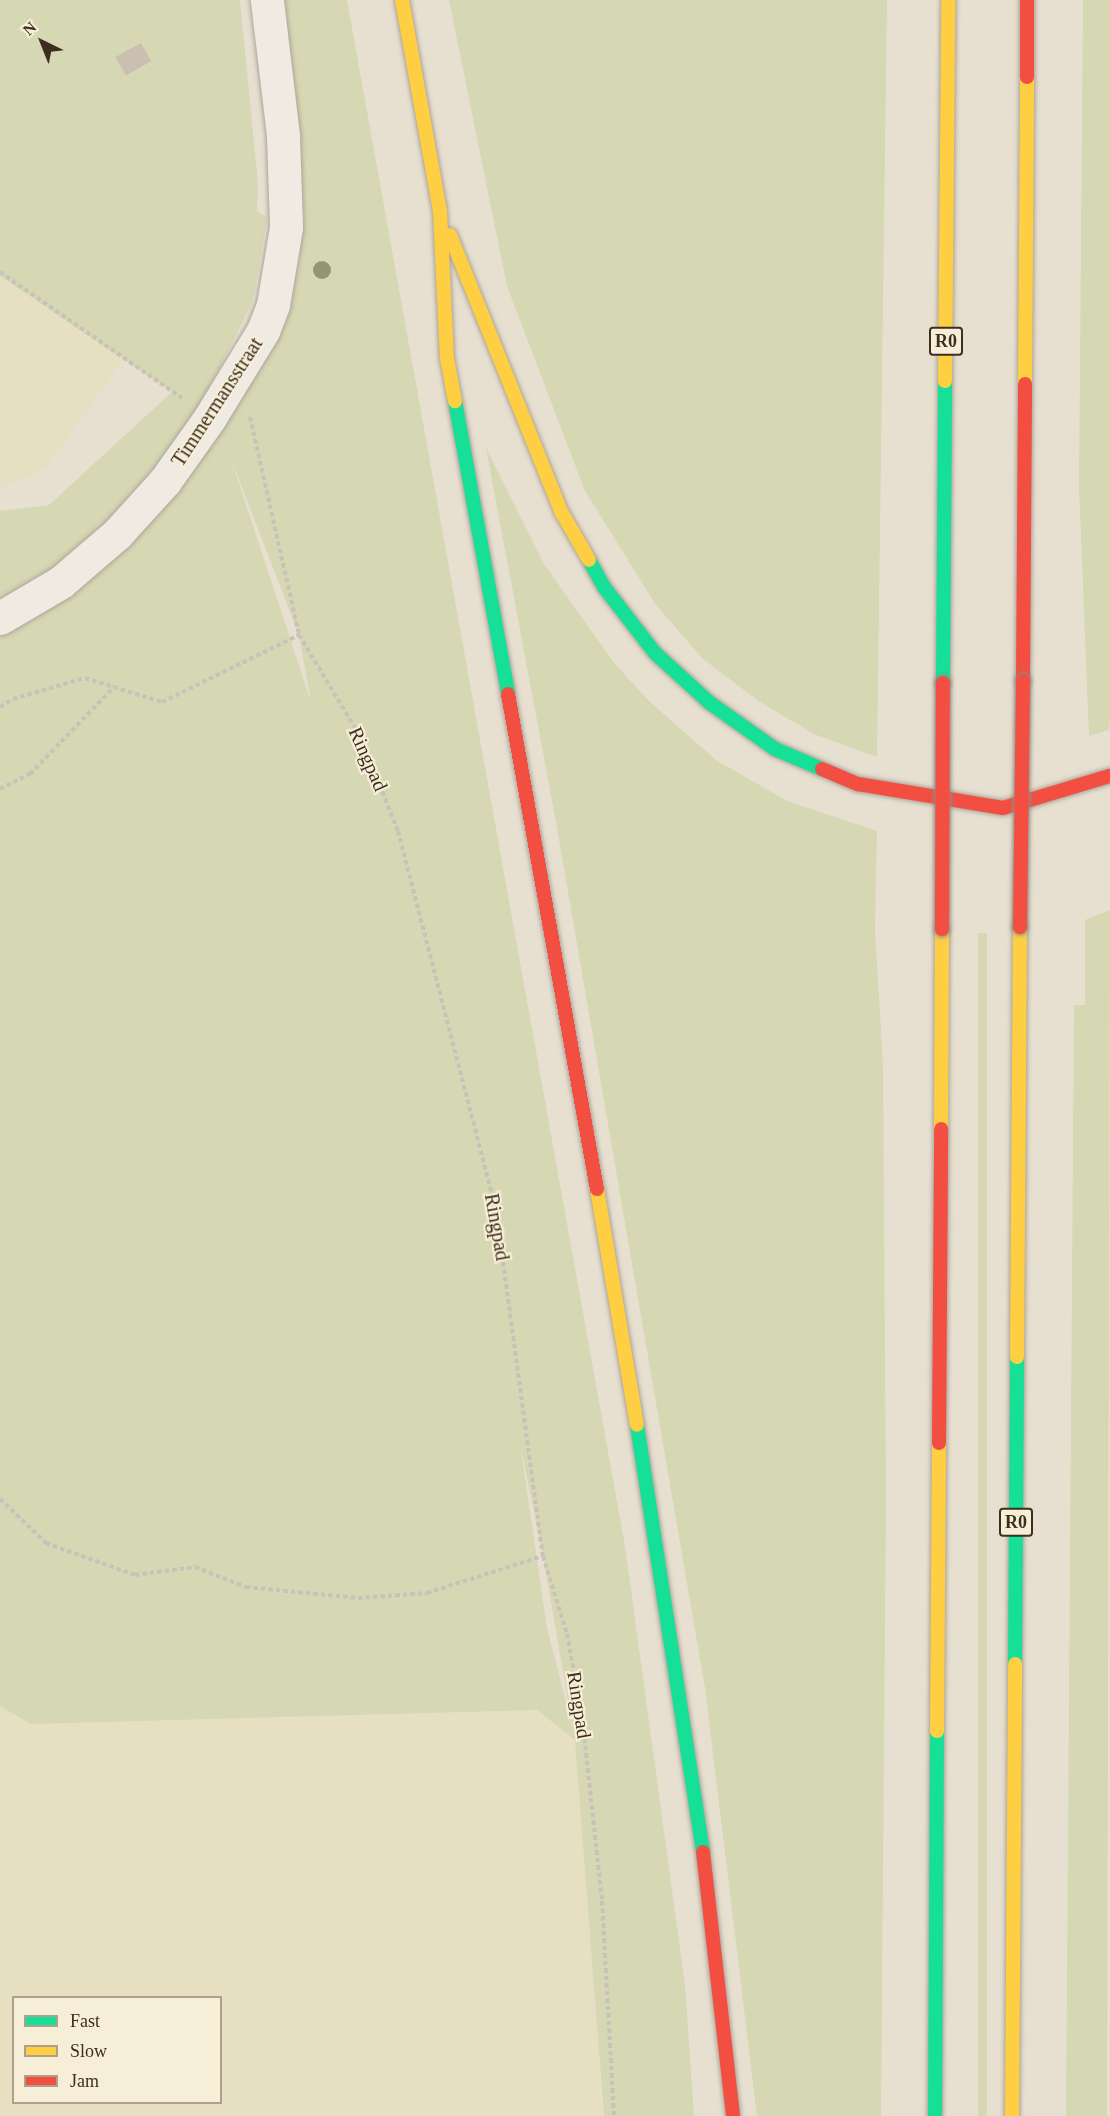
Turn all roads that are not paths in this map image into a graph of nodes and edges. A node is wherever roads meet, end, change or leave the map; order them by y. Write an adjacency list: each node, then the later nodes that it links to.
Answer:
1 (267, 0): 6 (street, Timmermansstraat)
2 (402, 0): 5 (highway)
3 (948, 0): 9 (highway, R0, bridge)
4 (1027, 0): 10 (highway, R0, bridge)
5 (440, 211): 7 (highway); 8 (highway)
6 (0, 618)
7 (1110, 776)
8 (733, 2116)
9 (935, 2116)
10 (1012, 2116)

